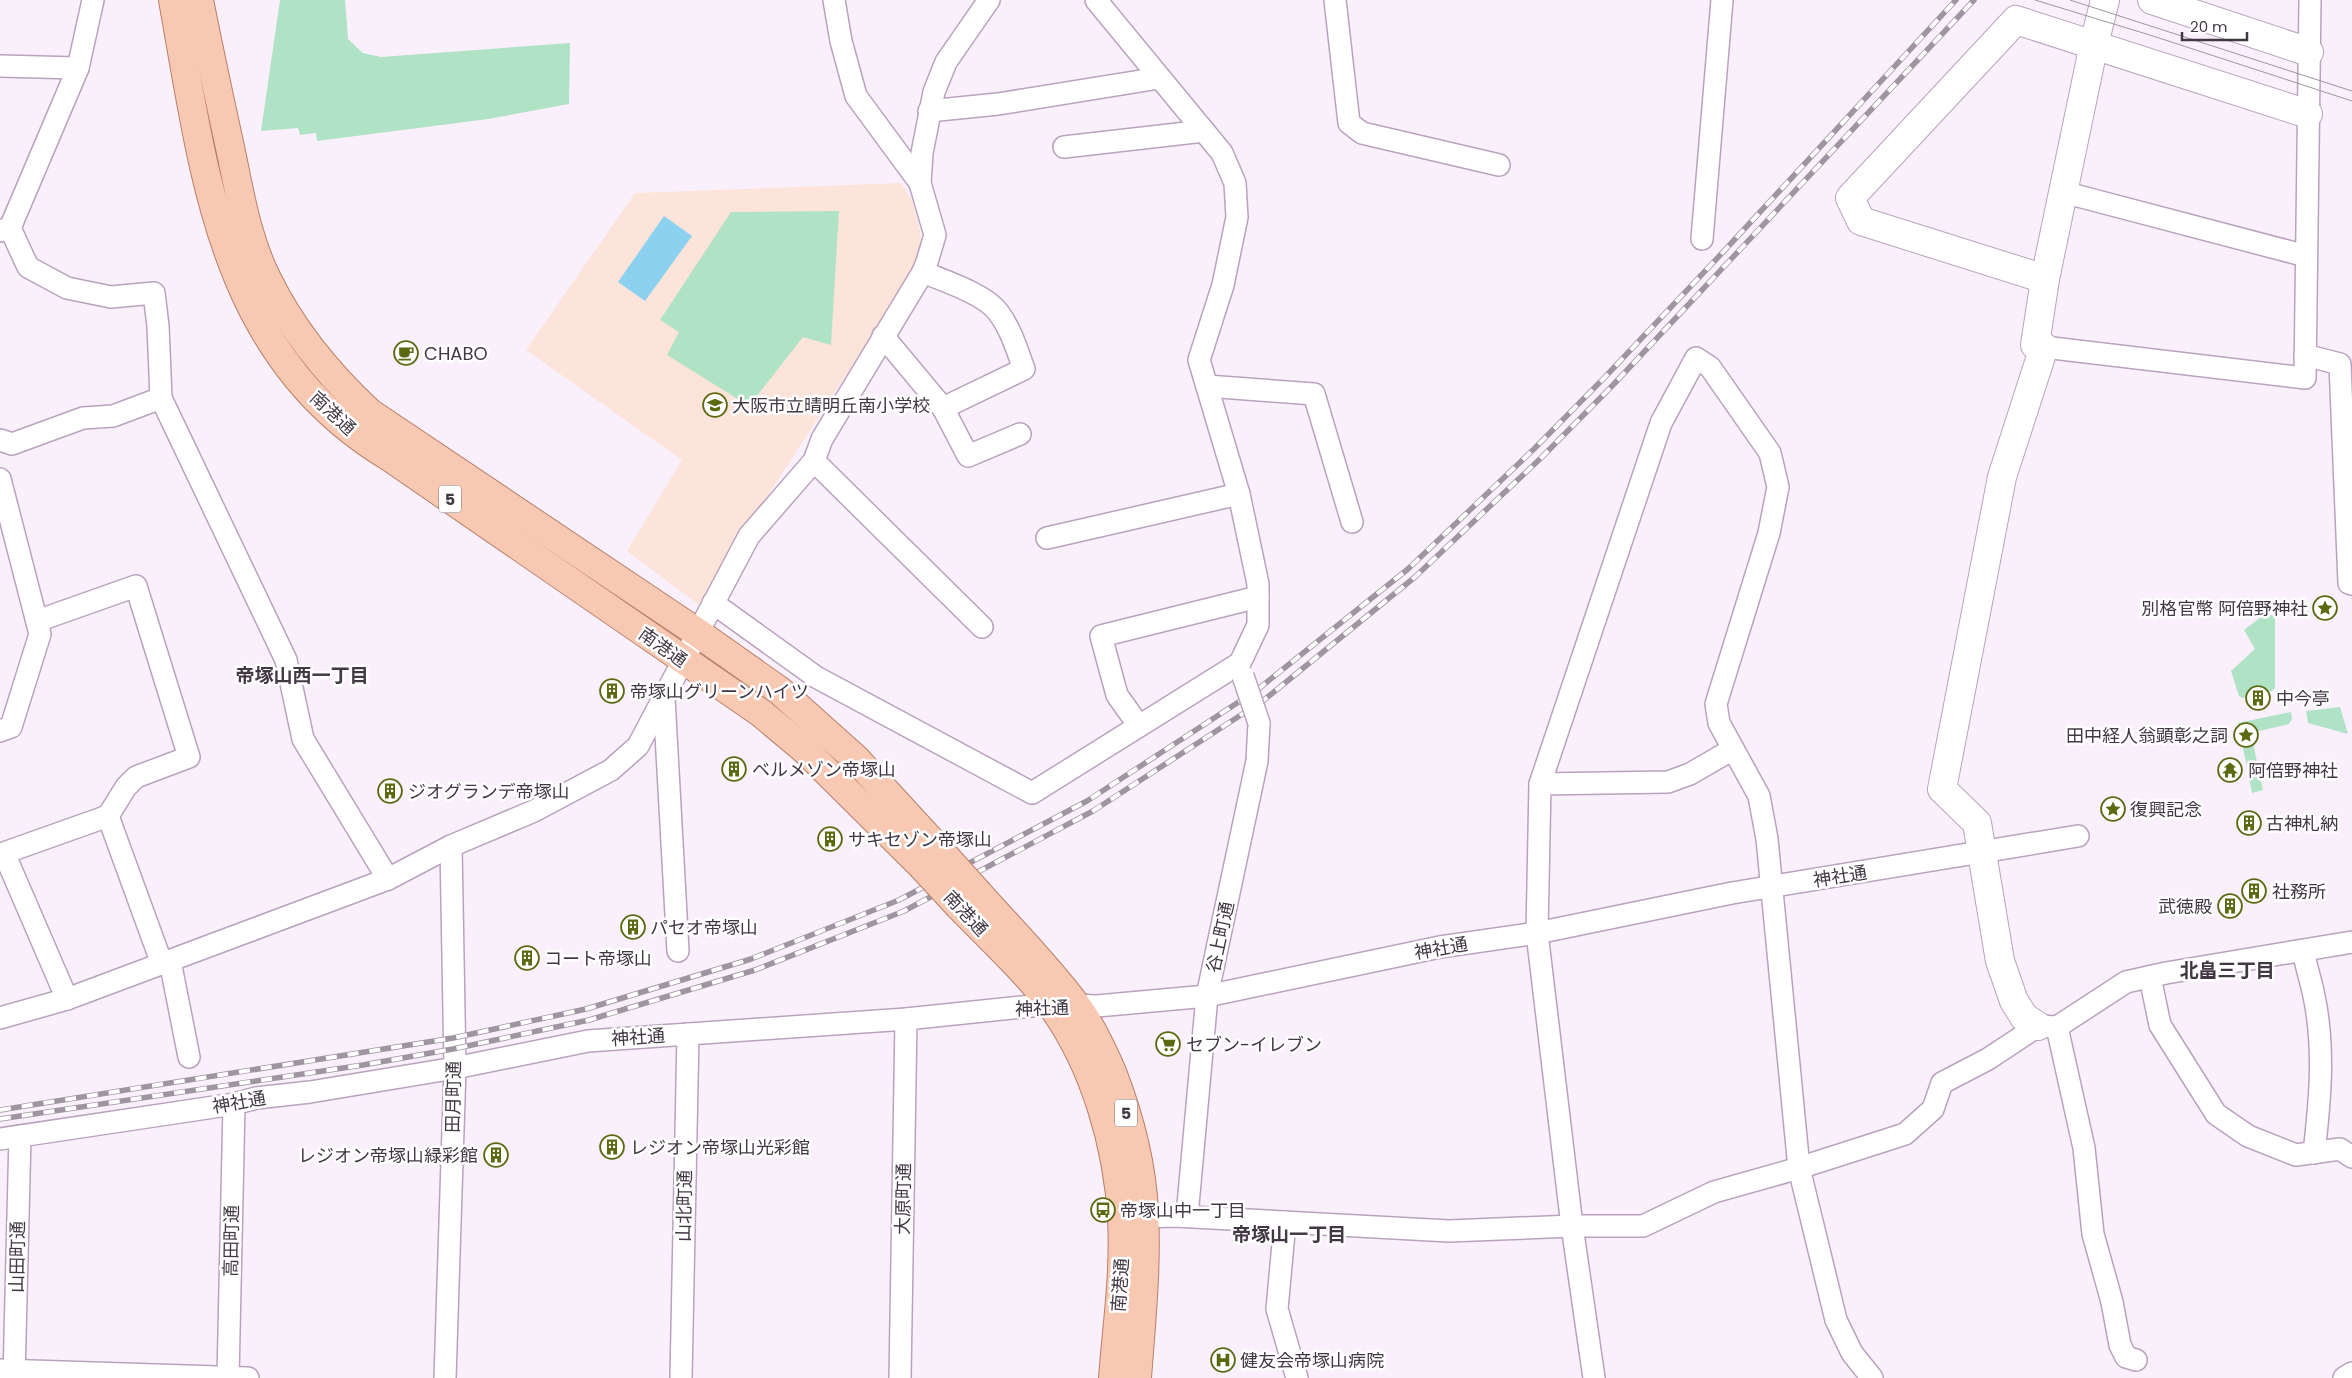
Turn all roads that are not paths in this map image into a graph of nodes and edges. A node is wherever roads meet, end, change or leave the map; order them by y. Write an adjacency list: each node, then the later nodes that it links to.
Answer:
1 (93, 0): 15 (street)
2 (172, 0): 49 (main road, 南港通 / 5)
3 (199, 0): 48 (main road, 南港通 / 5)
4 (834, 0): 22 (street)
5 (989, 0): 17 (street)
6 (1096, 0): 16 (street)
7 (1336, 0): 21 (street)
8 (1722, 0): 25 (street)
9 (2105, 0): 12 (street)
10 (2152, 0): 13 (street)
11 (2310, 0): 13 (street)
12 (2094, 44): 18 (street); 23 (street); 28 (street)
13 (2310, 52): 18 (street)
14 (0, 66): 15 (street)
15 (78, 68): 24 (street)
16 (1159, 78): 17 (street); 19 (street)
17 (929, 111): 22 (street)
18 (2308, 114): 26 (street)
19 (1204, 131): 20 (street); 32 (street)
20 (1064, 146)
21 (1499, 165)
22 (920, 183): 27 (street)
23 (2063, 192): 26 (street); 28 (street)
24 (5, 229): 33 (street)
25 (1702, 239)
26 (2306, 256): 31 (street)
27 (923, 272): 29 (street); 34 (street)
28 (2045, 279): 30 (street)
29 (883, 336): 34 (street); 37 (street)
30 (2044, 346): 31 (street); 60 (street)
31 (2305, 355): 39 (street)
32 (1207, 386): 40 (street); 41 (street)
33 (161, 398): 36 (street); 62 (street)
34 (943, 408): 35 (street)
35 (1020, 434)
36 (0, 440)
37 (814, 461): 45 (street); 47 (street)
38 (0, 479): 46 (street)
39 (2349, 492): 43 (street)
40 (1239, 494): 42 (street); 44 (street)
41 (1352, 522)
42 (1047, 538)
43 (2352, 584)
44 (1258, 597): 50 (street); 52 (street)
45 (713, 603): 48 (street); 52 (street)
46 (37, 621): 53 (street); 56 (street)
47 (982, 626)
48 (698, 633): 49 (street); 61 (main road, 南港通 / 5)
49 (683, 660): 51 (street); 61 (main road, 南港通 / 5)
50 (1242, 670): 52 (street); 71 (street, 谷上町通, bridge)
51 (664, 697): 58 (street); 67 (street)
52 (1140, 726)
53 (0, 731)
54 (1733, 749): 55 (street); 55 (street); 63 (street)
55 (1540, 784): 65 (street)
56 (108, 816): 59 (street); 69 (street)
57 (2078, 836): 60 (street, 神社通)
58 (451, 846): 62 (street); 80 (street, 田月町通)
59 (2, 849): 72 (street)
60 (1982, 853): 63 (street, 神社通); 77 (street)
61 (932, 860): 64 (main road, 南港通 / 5, bridge)
62 (388, 879): 69 (street)
63 (1771, 886): 65 (street, 神社通); 85 (street)
64 (969, 900): 73 (main road, 南港通 / 5); 74 (main road, 南港通 / 5)
65 (1538, 933): 71 (street, 神社通); 89 (street)
66 (2352, 942): 68 (street)
67 (678, 951)
68 (2303, 951): 70 (street); 83 (street)
69 (166, 962): 72 (street); 79 (street)
70 (2150, 977): 77 (street); 83 (street)
71 (1207, 996): 74 (street, 神社通); 86 (street, 谷上町通)
72 (67, 999): 75 (street)
73 (1051, 1004): 74 (street, 神社通); 76 (street, 神社通); 98 (main road, 南港通 / 5)
74 (1077, 1006): 87 (main road, 南港通 / 5)
75 (0, 1018)
76 (906, 1019): 78 (street, 神社通); 97 (street, 大原町通)
77 (2048, 1026): 85 (street); 90 (street)
78 (688, 1034): 80 (street, 神社通); 96 (street, 山北町通)
79 (189, 1057)
80 (455, 1068): 81 (street, 神社通); 95 (street, 田月町通)
81 (234, 1104): 82 (street, 神社通); 93 (street, 高田町通)
82 (10, 1137): 91 (street, 山田町通)
83 (2314, 1153): 84 (street)
84 (2352, 1157)
85 (1799, 1168): 89 (street); 102 (street)
86 (1187, 1216): 87 (street); 88 (street)
87 (1144, 1217): 99 (main road, 南港通 / 5)
88 (1285, 1222): 89 (street); 100 (street)
89 (1572, 1226): 101 (street)
90 (2136, 1360)
91 (9, 1373): 93 (street)
92 (2352, 1373): 103 (street)
93 (228, 1378): 94 (street)
94 (248, 1378)
95 (445, 1378)
96 (681, 1378)
97 (900, 1378)
98 (1113, 1378)
99 (1137, 1378)
100 (1297, 1378)
101 (1594, 1378)
102 (1872, 1378)
103 (2344, 1378)

